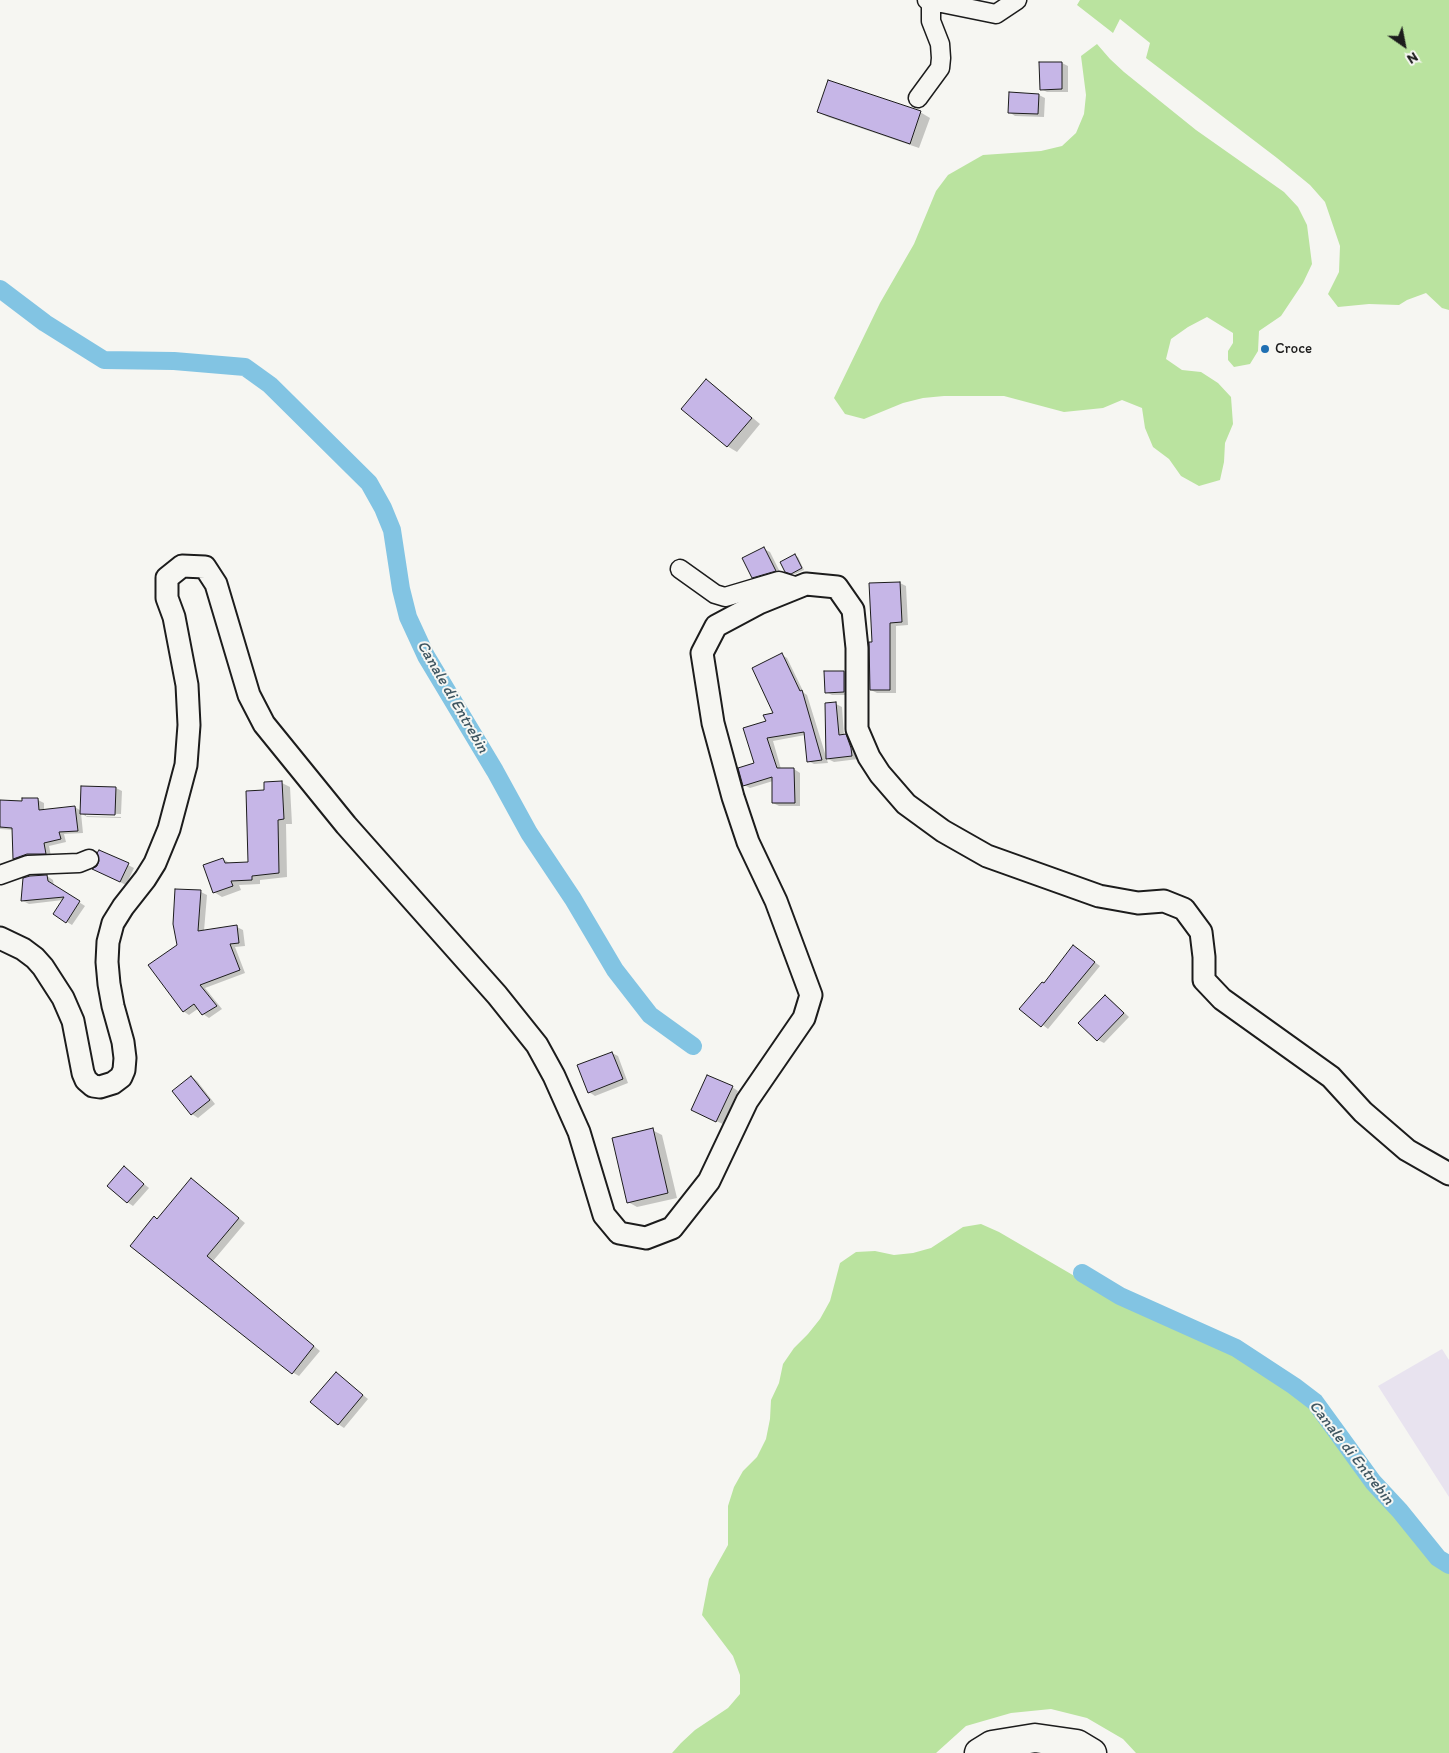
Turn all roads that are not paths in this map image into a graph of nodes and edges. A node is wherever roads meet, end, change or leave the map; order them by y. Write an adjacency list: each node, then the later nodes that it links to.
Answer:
1 (929, 0): 2 (street); 3 (street)
2 (1017, 0)
3 (918, 98)
4 (680, 569): 5 (street)
5 (798, 588): 8 (street); 9 (street)
6 (89, 859): 7 (street)
7 (0, 875)
8 (0, 938)
9 (1449, 1174)
10 (979, 1753): 11 (main road)
11 (1092, 1753)

